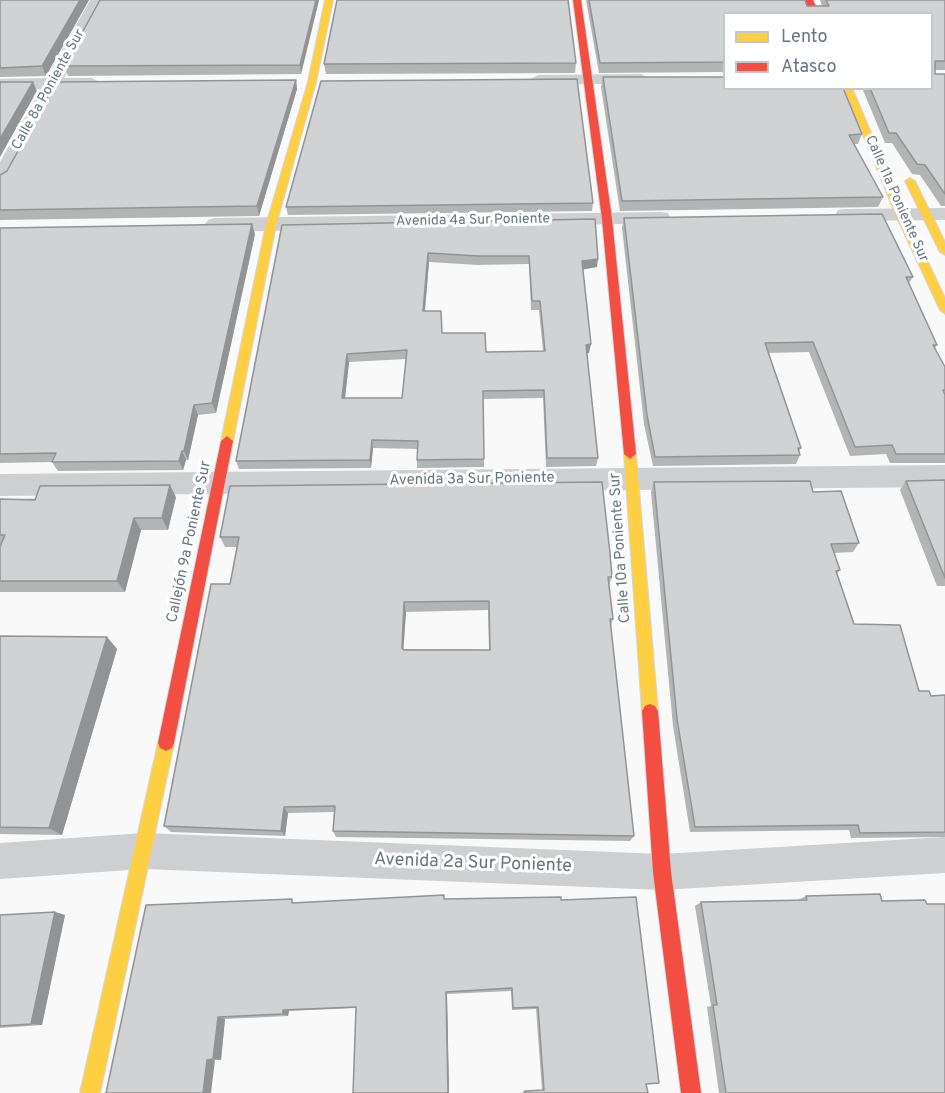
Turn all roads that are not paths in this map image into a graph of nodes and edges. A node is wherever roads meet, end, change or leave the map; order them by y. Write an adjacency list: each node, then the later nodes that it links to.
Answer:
1 (98, 0): 10 (street, Calle 8a Poniente Sur)
2 (330, 0): 9 (street, Callejón 9a Poniente Sur)
3 (577, 0): 6 (street, Calle 10a Poniente Sur)
4 (657, 79): 6 (street)
5 (520, 80): 6 (street)
6 (589, 80): 20 (street, Calle 10a Poniente Sur)
7 (335, 81): 9 (street)
8 (288, 82): 9 (street)
9 (312, 82): 21 (street, Callejón 9a Poniente Sur)
10 (52, 83): 11 (street); 12 (street); 15 (street, Calle 8a Poniente Sur)
11 (111, 83)
12 (0, 84)
13 (849, 90): 16 (street, Calle 11a Poniente Sur)
14 (906, 172): 17 (street, Calle 11a Poniente Sur)
15 (0, 180)
16 (901, 214): 17 (street); 18 (street); 24 (street, Calle 11a Poniente Sur)
17 (935, 214): 23 (street, Calle 11a Poniente Sur)
18 (830, 216)
19 (678, 218): 20 (street, Avenida 4a Sur Poniente)
20 (607, 219): 21 (street, Avenida 4a Sur Poniente); 26 (street, Calle 10a Poniente Sur)
21 (271, 225): 22 (street, Avenida 4a Sur Poniente); 27 (street, Callejón 9a Poniente Sur)
22 (200, 226)
23 (945, 252)
24 (945, 310)
25 (945, 476): 26 (street, Avenida 3a Sur Poniente)
26 (632, 479): 27 (street, Avenida 3a Sur Poniente); 32 (street, Calle 10a Poniente Sur)
27 (219, 483): 28 (street, Avenida 3a Sur Poniente); 29 (street, Callejón 9a Poniente Sur)
28 (0, 485)
29 (144, 850): 31 (street, Avenida 2a Sur Poniente); 32 (street, Avenida 2a Sur Poniente); 33 (street, Callejón 9a Poniente Sur)
30 (945, 855): 32 (street, Avenida 2a Sur Poniente)
31 (0, 861)
32 (662, 872): 34 (street, Calle 10a Poniente Sur)
33 (90, 1093)
34 (691, 1093)

